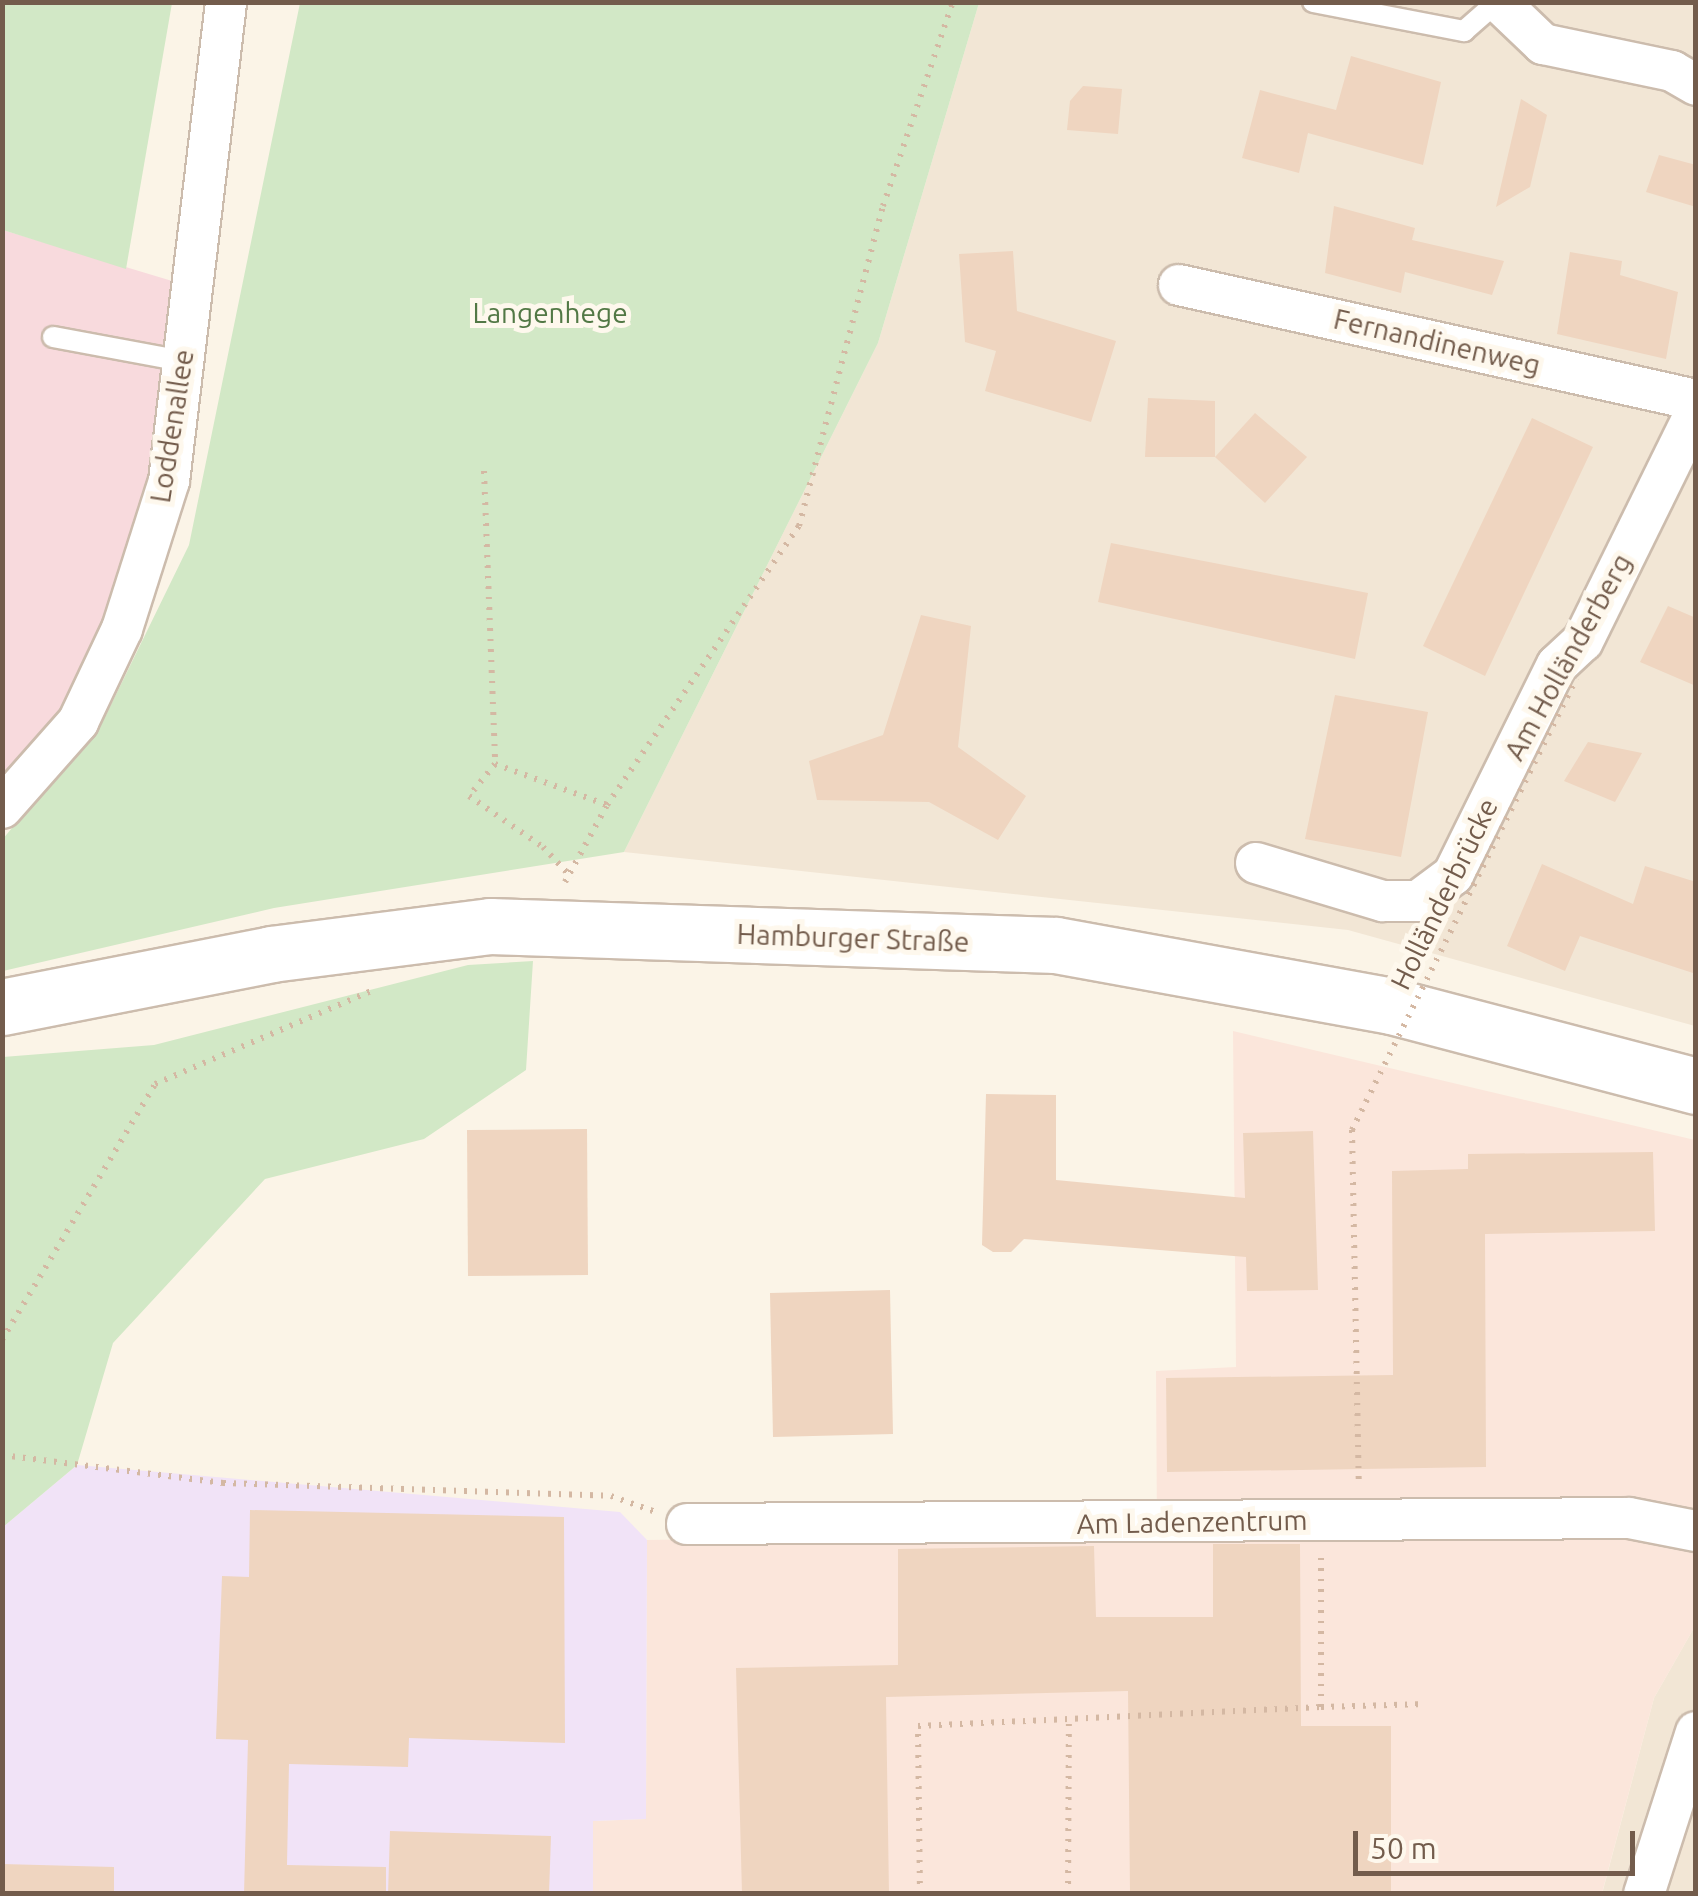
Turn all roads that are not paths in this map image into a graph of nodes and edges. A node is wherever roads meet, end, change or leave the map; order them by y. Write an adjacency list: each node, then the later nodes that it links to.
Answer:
1 (226, 2): 7 (street, Loddenallee)
2 (1313, 2): 3 (lane)
3 (1498, 2): 4 (street)
4 (1696, 85)
5 (1179, 285): 8 (street, Fernandinenweg)
6 (53, 337): 7 (lane)
7 (183, 361): 10 (street, Loddenallee)
8 (1696, 400)
9 (1696, 411): 11 (street, Am Holländerberg)
10 (5, 799)
11 (1256, 863)
12 (2, 1008): 13 (main road, Hamburger Straße)
13 (1696, 1086)
14 (687, 1524): 15 (street, Am Ladenzentrum)
15 (1696, 1531)
16 (1696, 1732): 17 (street)
17 (1644, 1894)

